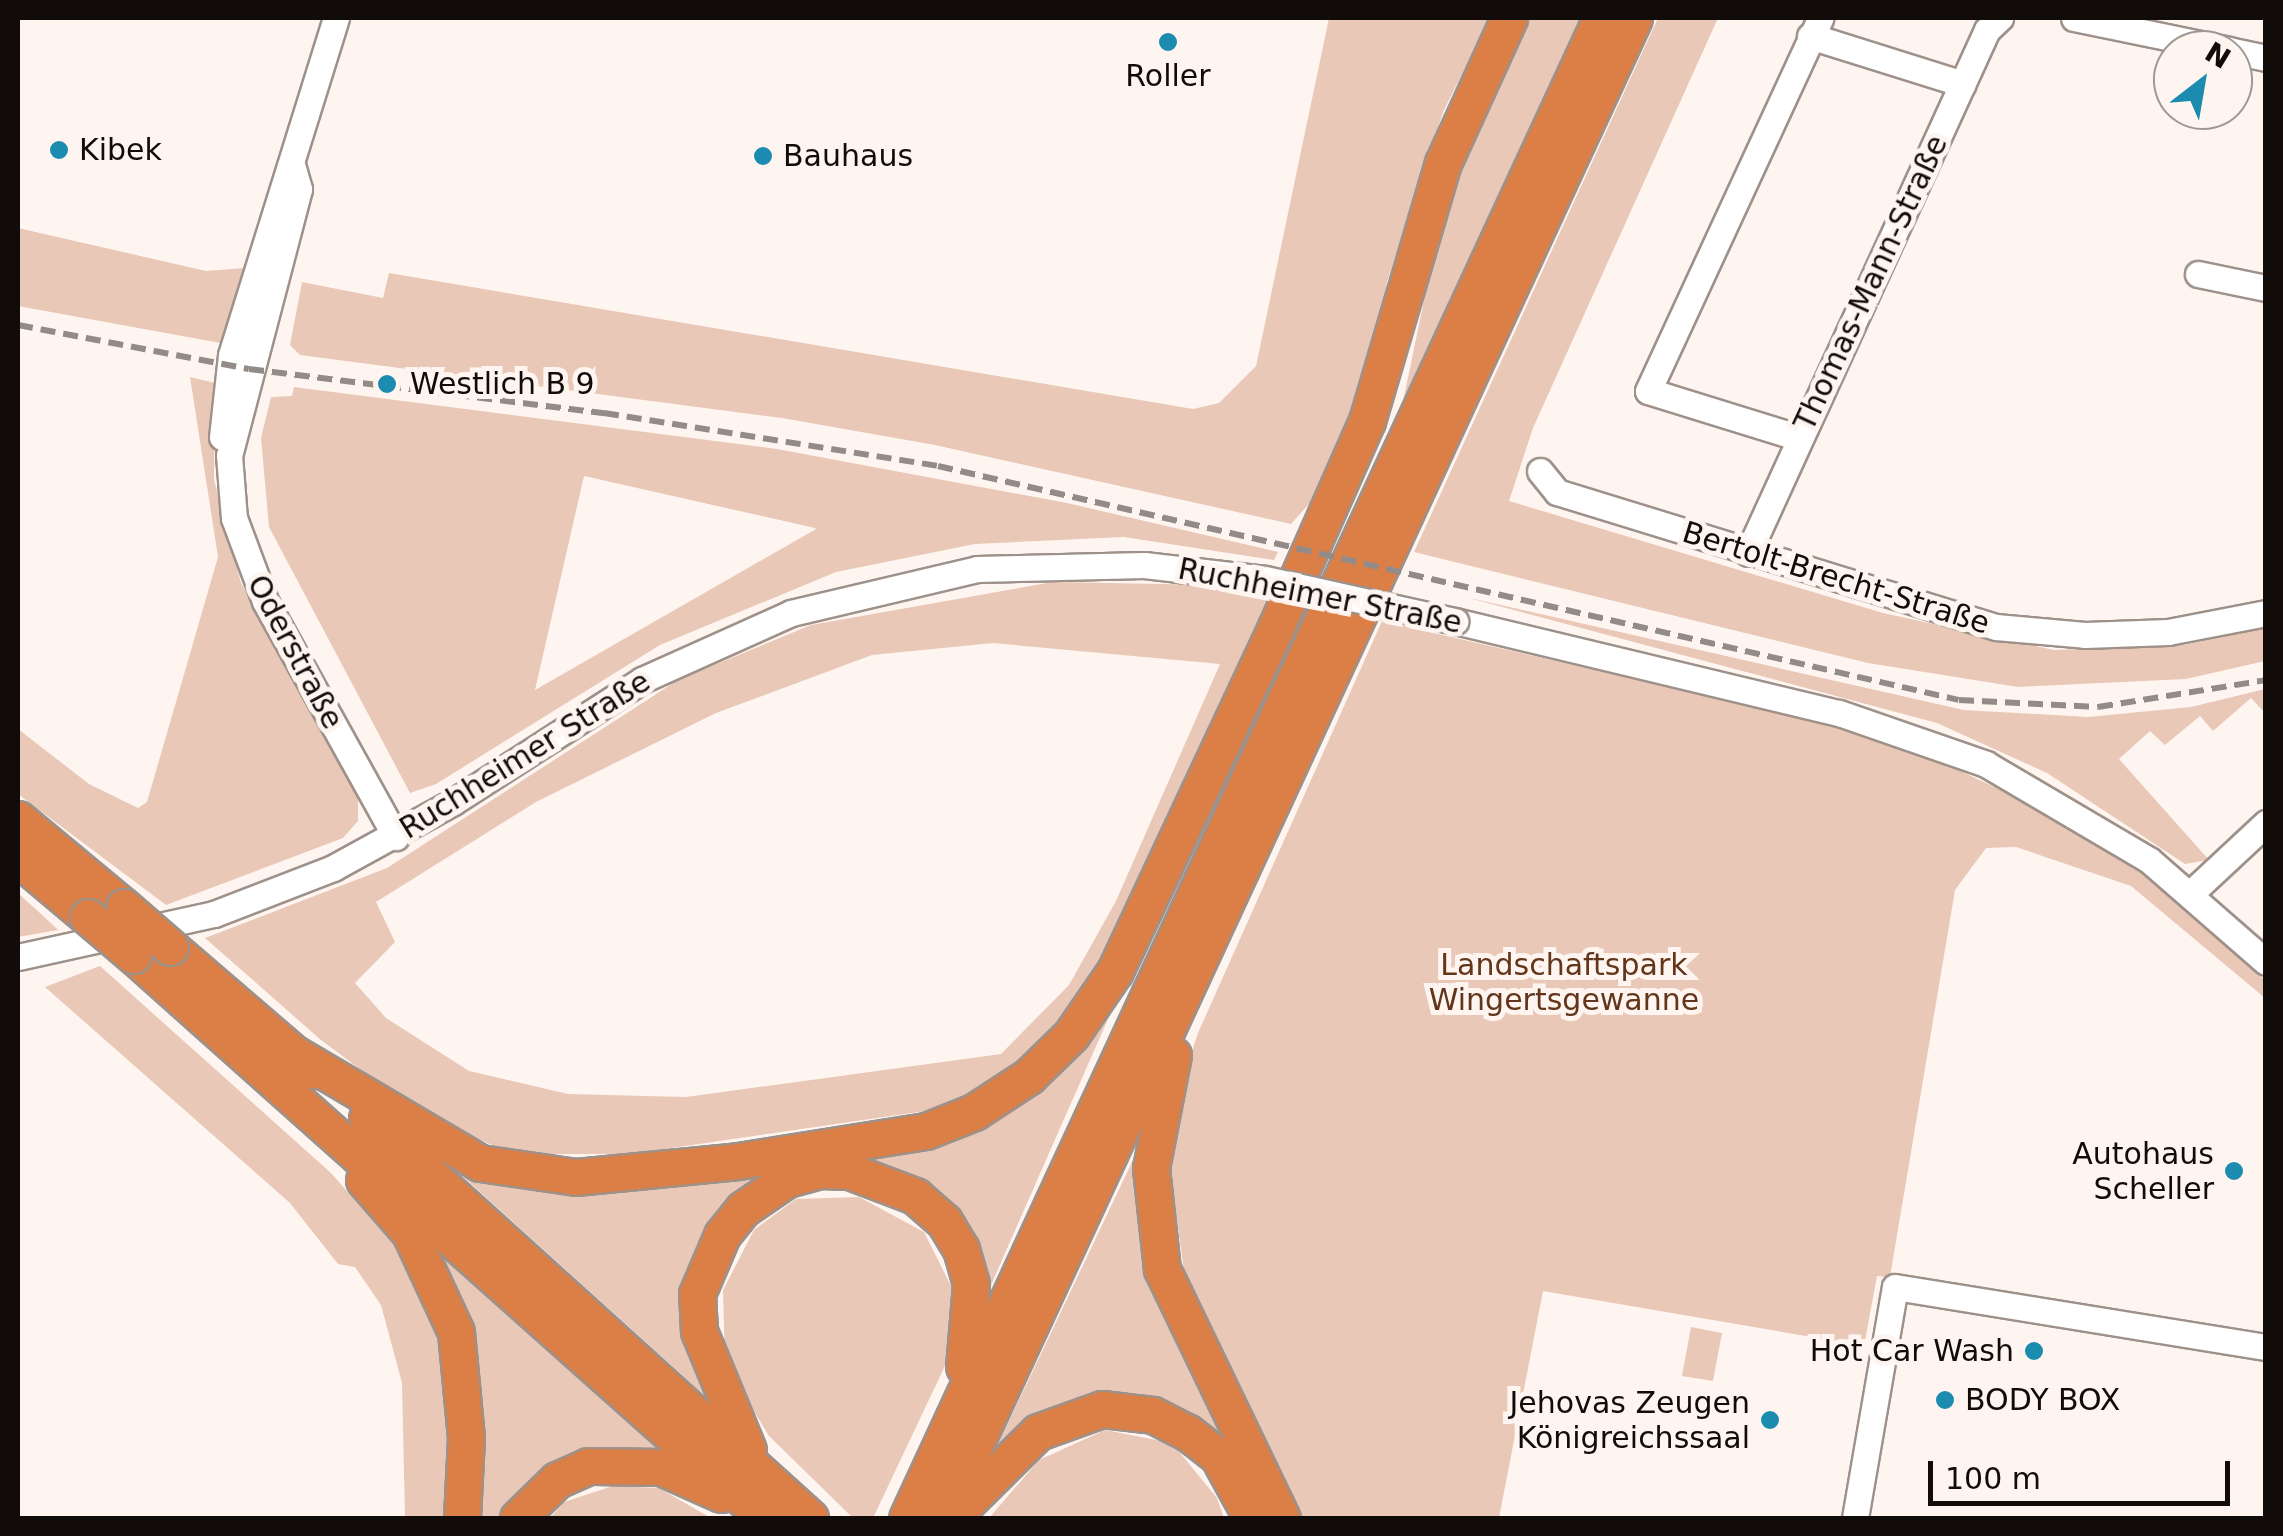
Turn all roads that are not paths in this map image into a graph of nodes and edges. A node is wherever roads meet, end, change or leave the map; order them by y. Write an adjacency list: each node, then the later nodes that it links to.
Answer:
1 (336, 18): 20 (street, Oderstraße)
2 (1510, 18): 10 (highway)
3 (1601, 18): 15 (highway)
4 (1634, 18): 25 (highway)
5 (2000, 18): 9 (street, Thomas-Mann-Straße)
6 (2074, 18): 8 (street)
7 (1815, 27): 9 (street); 13 (street)
8 (2153, 34)
9 (1963, 84): 13 (street, Thomas-Mann-Straße)
10 (1413, 262): 15 (highway); 26 (highway)
11 (2198, 274): 12 (street)
12 (2266, 288)
13 (1800, 438): 16 (street, Thomas-Mann-Straße)
14 (1540, 471): 16 (street, Bertolt-Brecht-Straße)
15 (1362, 536): 29 (highway)
16 (1748, 553): 17 (street, Bertolt-Brecht-Straße)
17 (2266, 612)
18 (18, 819): 26 (highway, bridge)
19 (2266, 823): 22 (street)
20 (396, 836): 22 (street, Ruchheimer Straße, bridge); 23 (street, Ruchheimer Straße)
21 (18, 858): 27 (highway, bridge)
22 (2191, 893): 24 (street, Ruchheimer Straße)
23 (18, 957)
24 (2266, 962)
25 (1199, 963): 36 (highway); 39 (highway)
26 (295, 1054): 30 (highway)
27 (322, 1117): 31 (highway); 32 (highway)
28 (2266, 1347): 40 (street)
29 (959, 1408): 30 (highway); 35 (highway)
30 (756, 1468): 34 (highway)
31 (760, 1514): 33 (highway)
32 (462, 1518)
33 (518, 1518)
34 (810, 1518)
35 (907, 1518)
36 (941, 1518)
37 (950, 1518): 38 (highway)
38 (1252, 1518)
39 (1282, 1518)
40 (1856, 1518)

